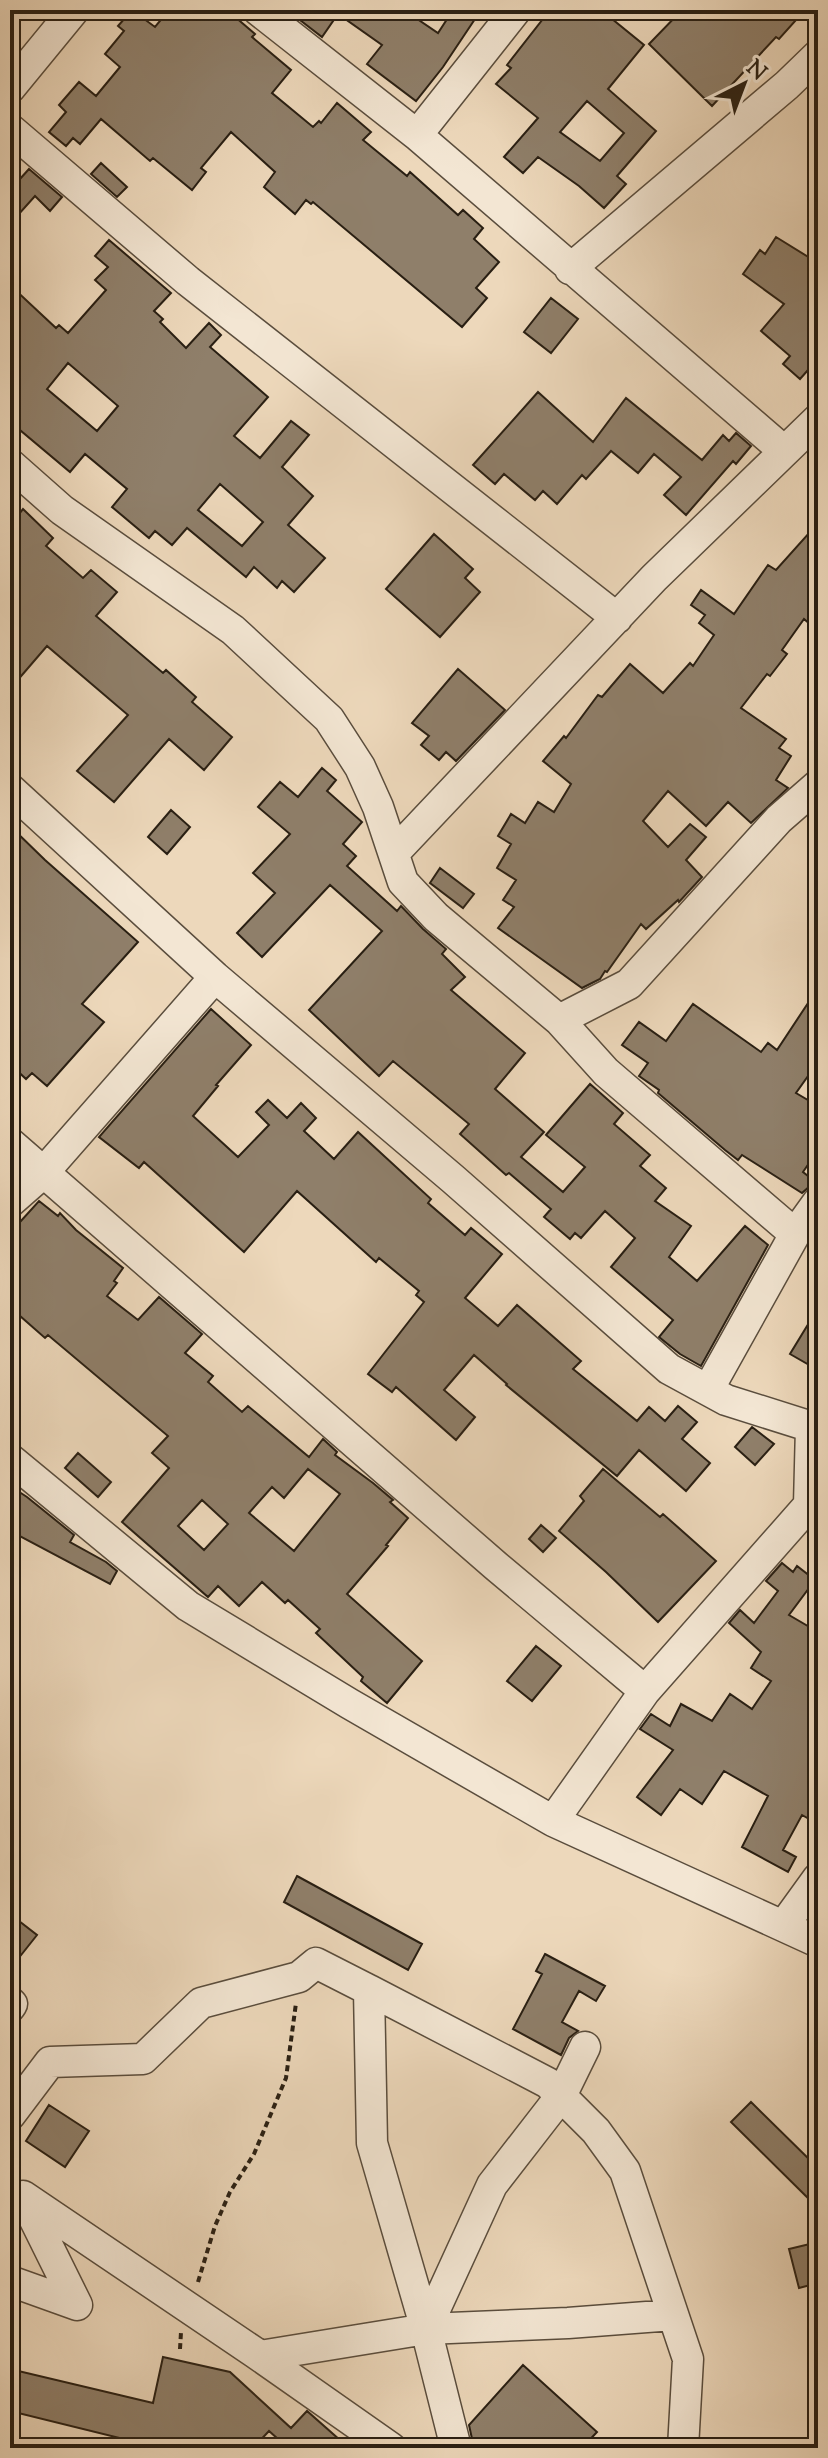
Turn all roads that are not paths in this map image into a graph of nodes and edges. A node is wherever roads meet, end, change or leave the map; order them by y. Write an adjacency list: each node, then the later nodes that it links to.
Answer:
1 (258, 10): 7 (street)
2 (516, 10): 7 (street)
3 (65, 13): 5 (street)
4 (818, 55): 8 (street)
5 (10, 88)
6 (10, 129): 12 (street)
7 (417, 135): 8 (street)
8 (570, 269): 10 (street)
9 (818, 419): 10 (street)
10 (784, 451): 12 (street)
11 (10, 464): 15 (street)
12 (617, 618): 15 (street)
13 (818, 785): 17 (street)
14 (10, 789): 16 (street)
15 (394, 853): 17 (street)
16 (215, 977): 19 (street); 23 (street)
17 (559, 1020): 22 (street)
18 (10, 1143): 19 (street)
19 (43, 1173): 20 (street); 26 (street)
20 (10, 1202)
21 (818, 1202): 22 (street)
22 (795, 1234): 23 (street)
23 (708, 1390): 24 (street)
24 (815, 1428): 26 (street)
25 (10, 1459): 27 (street)
26 (645, 1691): 27 (street)
27 (553, 1821): 29 (street)
28 (818, 1878): 29 (street)
29 (784, 1925): 30 (street)
30 (818, 1942)
31 (369, 1990): 33 (street); 34 (street); 38 (street)
32 (585, 2047): 33 (street)
33 (561, 2096): 37 (street); 38 (street)
34 (10, 2115)
35 (17, 2191): 36 (street); 39 (street)
36 (10, 2281)
37 (673, 2315): 38 (street); 42 (street)
38 (426, 2329): 39 (street); 41 (street)
39 (260, 2356): 40 (street)
40 (391, 2448)
41 (456, 2448)
42 (683, 2448)

